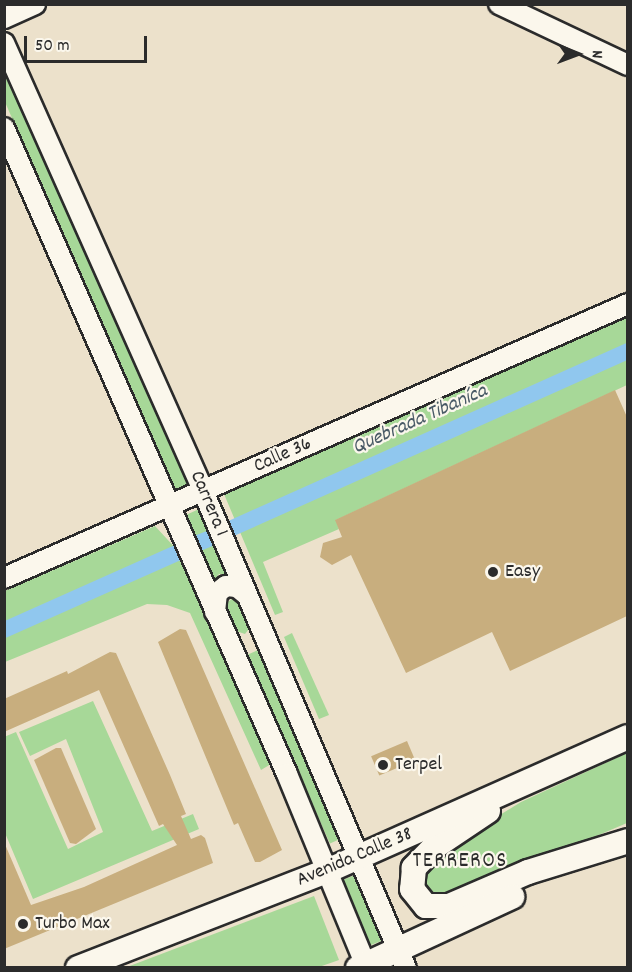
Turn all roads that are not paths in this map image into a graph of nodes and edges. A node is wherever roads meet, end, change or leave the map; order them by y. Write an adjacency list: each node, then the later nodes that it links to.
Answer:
1 (35, 4): 3 (street)
2 (499, 4): 5 (street)
3 (4, 18)
4 (4, 43): 8 (street, Carrera 1)
5 (627, 65)
6 (4, 128): 9 (street, Carrera 1)
7 (627, 304): 8 (street, Calle 36)
8 (203, 491): 9 (street, Calle 36); 11 (street, Carrera 1)
9 (168, 506): 10 (street, Calle 36); 12 (street, Carrera 1)
10 (4, 578)
11 (247, 595): 12 (street); 13 (street, Carrera 1)
12 (215, 612): 14 (street, Carrera 1)
13 (263, 633): 14 (street); 18 (street, Carrera 1)
14 (225, 634): 19 (street, Carrera 1)
15 (627, 737): 16 (main road, Avenida Calle 38)
16 (540, 776): 17 (main road); 18 (main road, Avenida Calle 38)
17 (627, 842): 20 (main road)
18 (359, 857): 19 (main road, Avenida Calle 38); 20 (street, Carrera 1)
19 (327, 871): 21 (street, Carrera 1); 22 (main road, Avenida Calle 38)
20 (402, 960): 21 (main road)
21 (364, 967)
22 (78, 968)

